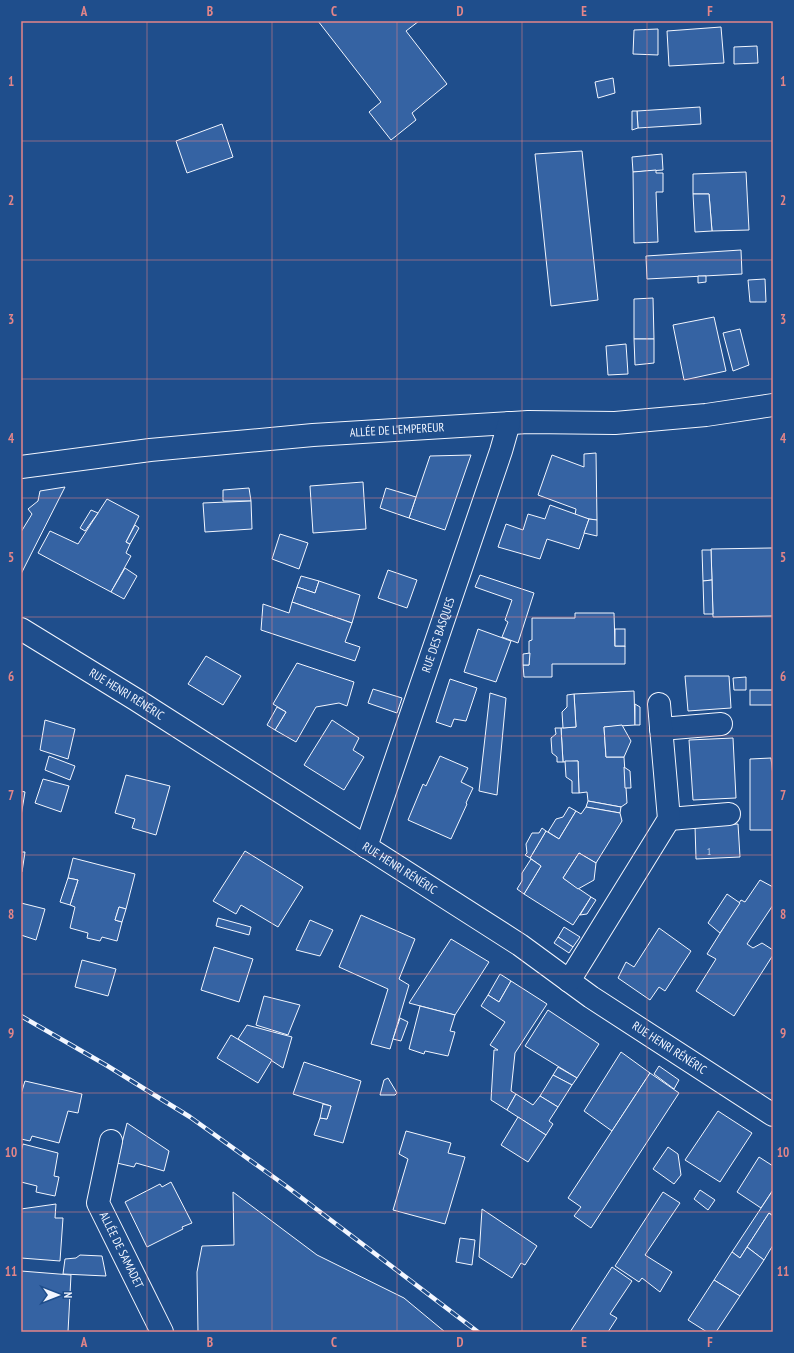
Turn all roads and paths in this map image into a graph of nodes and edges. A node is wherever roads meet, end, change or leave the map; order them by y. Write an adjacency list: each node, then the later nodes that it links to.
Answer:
1 (773, 405): 2 (street, ALLÉE DE L'EMPEREUR)
2 (509, 423): 3 (street, ALLÉE DE L'EMPEREUR); 10 (street, RUE DES BASQUES)
3 (21, 466)
4 (21, 629): 10 (street, RUE HENRI RÉNÉRIC)
5 (659, 704): 7 (street)
6 (721, 724): 7 (street)
7 (661, 729): 9 (street)
8 (729, 814): 9 (street)
9 (669, 819): 11 (street)
10 (366, 846): 11 (street, RUE HENRI RÉNÉRIC)
11 (570, 981): 12 (street, RUE HENRI RÉNÉRIC)
12 (773, 1115)
13 (111, 1141): 14 (street, ALLÉE DE SAMADET)
14 (162, 1332)

